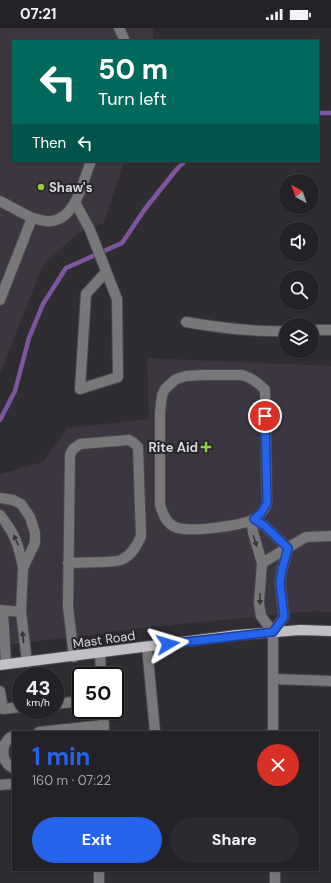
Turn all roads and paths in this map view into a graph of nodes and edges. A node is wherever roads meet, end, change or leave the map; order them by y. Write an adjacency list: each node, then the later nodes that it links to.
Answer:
1 (119, 28): 2 (street)
2 (125, 40)
3 (91, 162): 5 (street)
4 (0, 201): 6 (street)
5 (76, 202): 6 (street); 7 (street)
6 (32, 218): 8 (street)
7 (106, 272): 7 (street)
8 (0, 300)
9 (186, 322): 12 (street)
10 (319, 330): 11 (street)
11 (331, 330)
12 (279, 331)
13 (0, 498): 20 (street)
14 (0, 515): 20 (street, one-way to 14)
15 (254, 519): 15 (street); 17 (street); 19 (street, one-way to 19)
16 (331, 536): 17 (street)
17 (288, 548): 19 (street); 24 (street)
18 (68, 563): 18 (street); 27 (street)
19 (262, 563): 24 (street, one-way to 24)
20 (23, 568): 22 (street)
21 (2, 611): 22 (street); 29 (street)
22 (21, 612): 28 (street, one-way to 22)
23 (331, 631): 24 (main road, Mast Road)
24 (273, 632): 25 (main road, Mast Road); 31 (street)
25 (147, 647): 26 (main road, Mast Road); 38 (street)
26 (100, 653): 27 (main road, Mast Road); 30 (street)
27 (74, 657): 28 (main road, Mast Road)
28 (27, 662): 29 (main road, Mast Road)
29 (3, 665)
30 (101, 667)
31 (273, 679): 32 (street); 39 (street)
32 (331, 681)
33 (0, 691): 35 (street)
34 (12, 708): 35 (street)
35 (1, 709)
36 (104, 728): 37 (street)
37 (55, 731)
38 (155, 731)
39 (273, 731)
40 (12, 736): 41 (street)
41 (12, 767)
42 (12, 784): 43 (street)
43 (0, 785)
44 (99, 871): 46 (street)
45 (275, 871): 47 (street)
46 (99, 883)
47 (275, 883)

